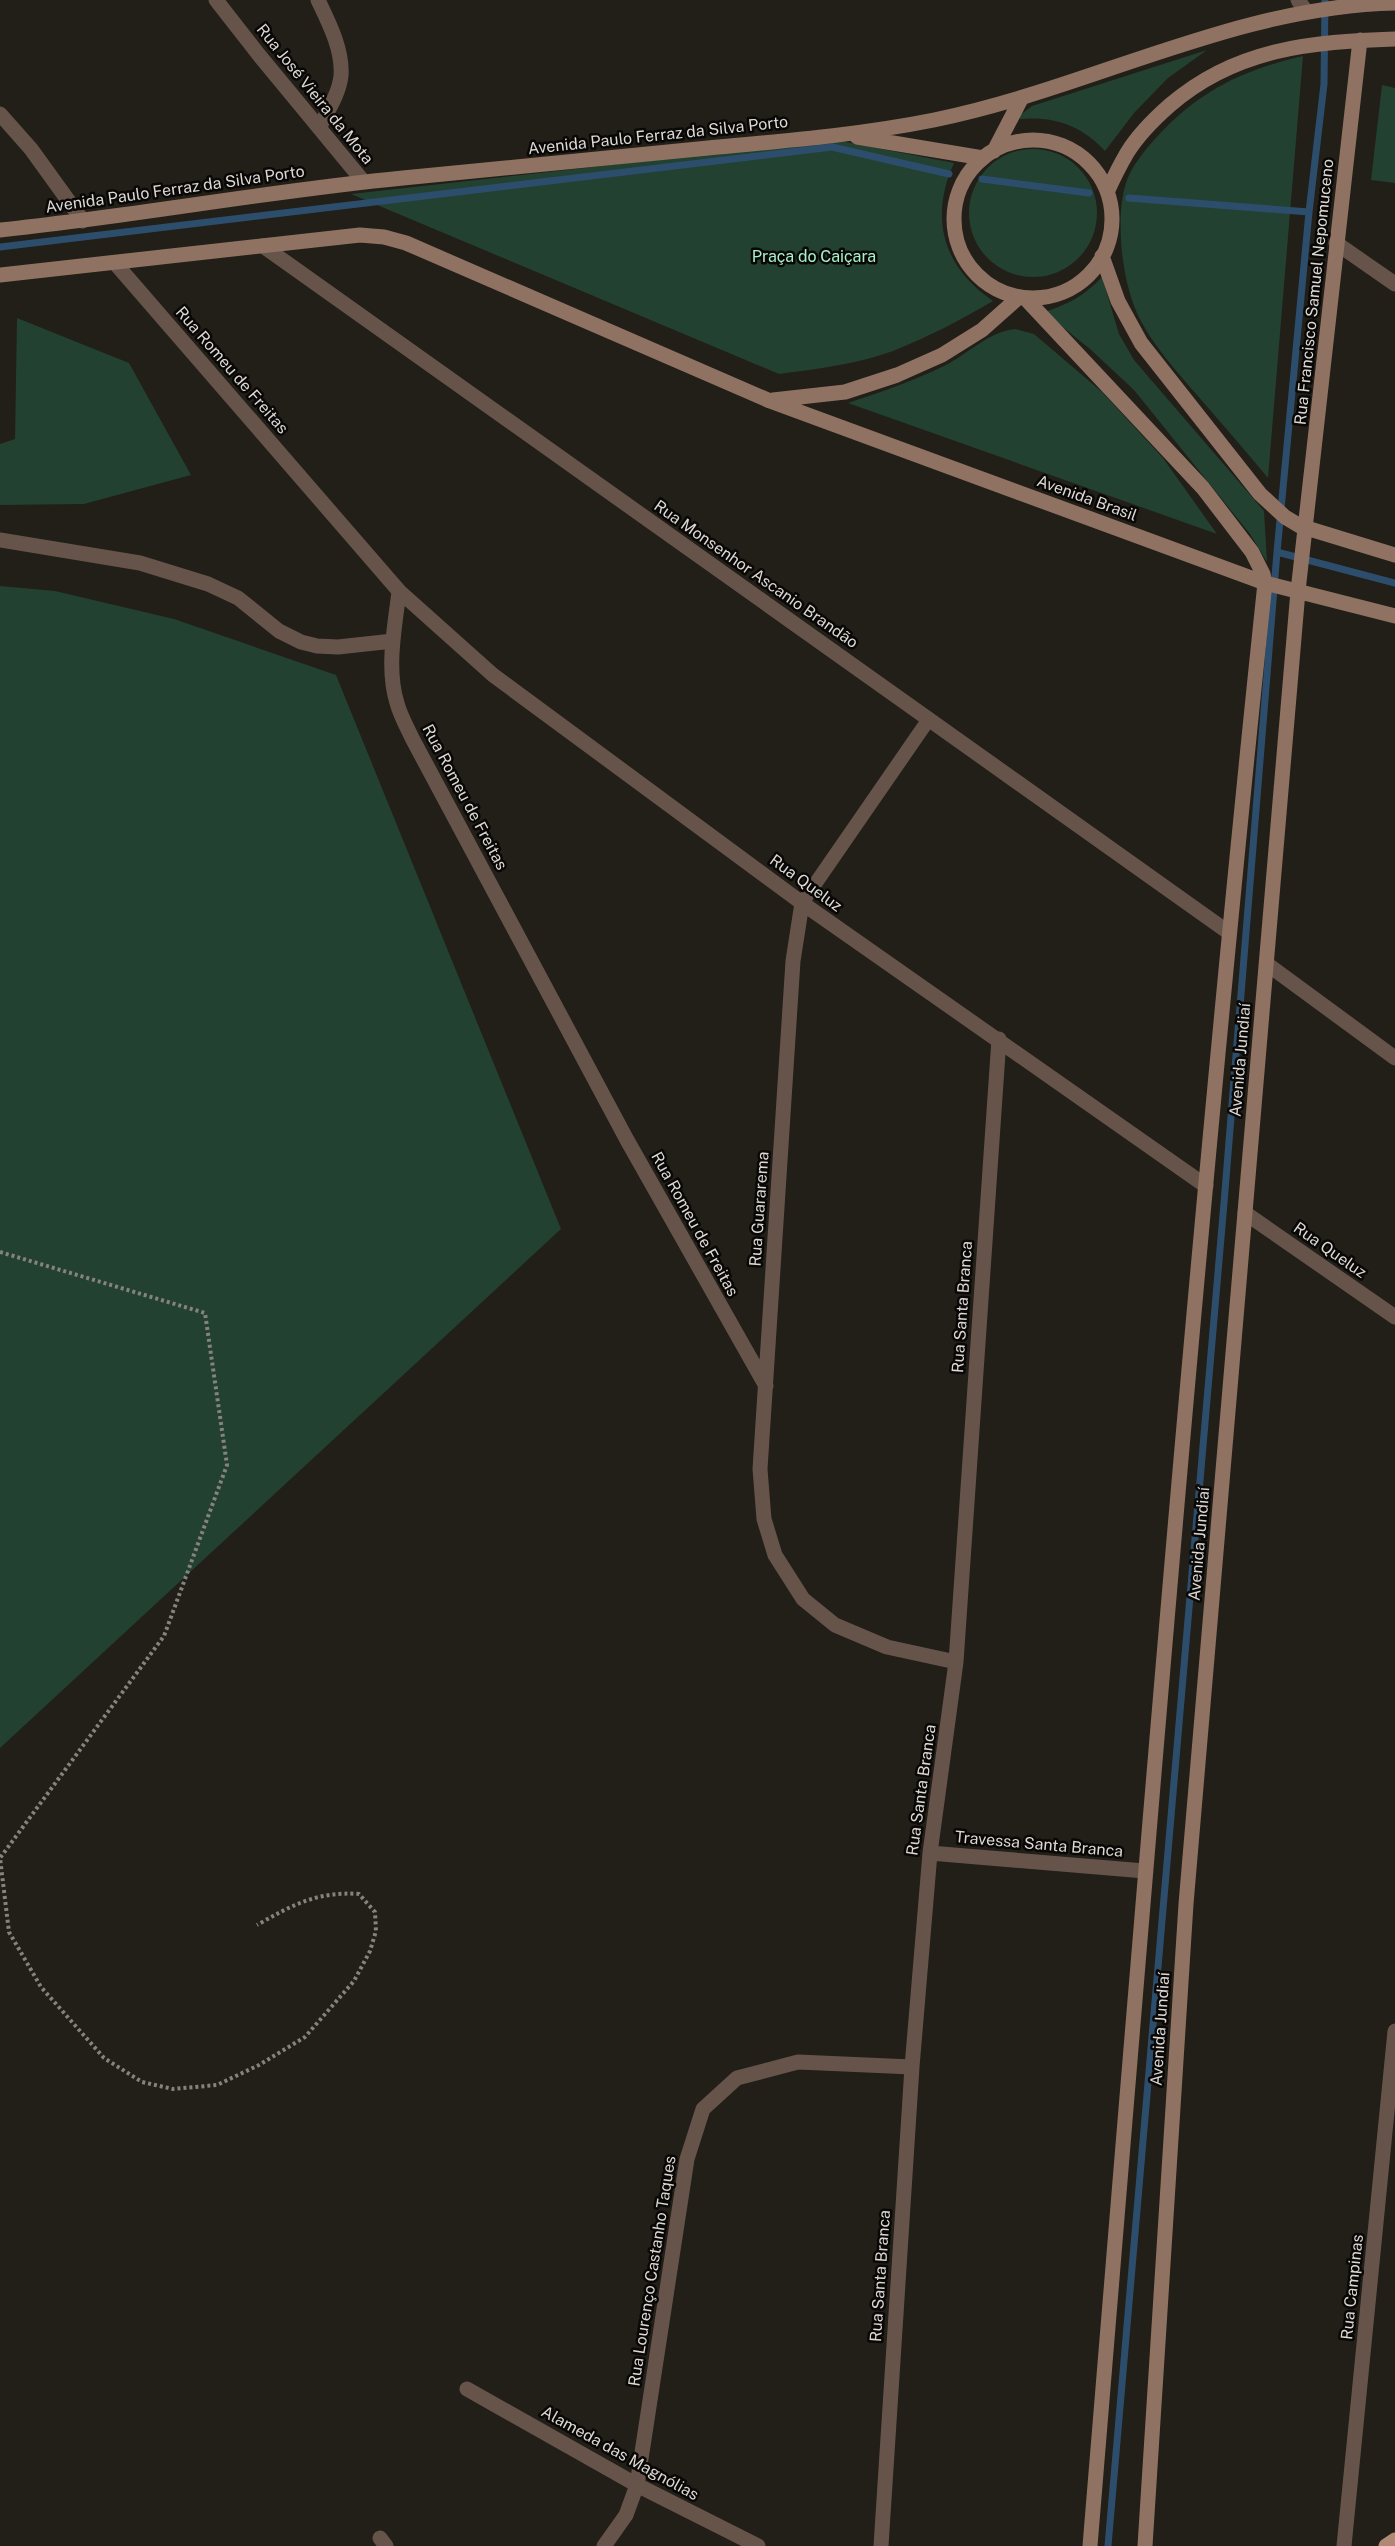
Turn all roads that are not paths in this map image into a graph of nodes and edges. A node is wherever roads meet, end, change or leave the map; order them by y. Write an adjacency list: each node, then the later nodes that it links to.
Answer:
1 (216, 0): 9 (street, Rua José Vieira da Mota)
2 (318, 0): 9 (street)
3 (1395, 3): 4 (main road, Avenida Paulo Ferraz da Silva Porto)
4 (1307, 7): 7 (main road, Avenida Paulo Ferraz da Silva Porto)
5 (1395, 39): 6 (main road)
6 (1353, 41): 13 (main road); 16 (main road, Rua Francisco Samuel Nepomuceno)
7 (1021, 99): 10 (main road, Avenida Paulo Ferraz da Silva Porto); 11 (main road)
8 (0, 114): 14 (street)
9 (319, 128): 12 (street, Rua José Vieira da Mota)
10 (845, 135): 11 (main road); 12 (main road, Avenida Paulo Ferraz da Silva Porto)
11 (988, 154): 13 (main road); 22 (main road)
12 (363, 181): 14 (main road, Avenida Paulo Ferraz da Silva Porto)
13 (1108, 189): 18 (main road)
14 (83, 221): 15 (main road, Avenida Paulo Ferraz da Silva Porto)
15 (0, 230)
16 (1336, 243): 21 (street); 24 (main road, Rua Francisco Samuel Nepomuceno)
17 (263, 246): 19 (main road); 23 (main road); 33 (street, Rua Monsenhor Ascanio Brandão)
18 (1102, 256): 22 (main road); 24 (main road)
19 (115, 263): 20 (main road); 30 (street, Rua Romeu de Freitas)
20 (0, 275)
21 (1395, 284)
22 (1022, 298): 23 (main road); 28 (main road)
23 (770, 401): 28 (main road, Avenida Brasil)
24 (1306, 528): 26 (main road, Rua Francisco Samuel Nepomuceno); 27 (main road)
25 (0, 540): 32 (street)
26 (1304, 547): 29 (main road, Avenida Jundiaí)
27 (1395, 555)
28 (1269, 584): 29 (main road, Avenida Brasil); 35 (main road, Avenida Jundiaí)
29 (1296, 586): 31 (main road, Avenida Brasil); 36 (main road, Avenida Jundiaí)
30 (399, 591): 32 (street, Rua Romeu de Freitas); 34 (street, Rua Queluz)
31 (1395, 616)
32 (393, 642): 42 (street, Rua Romeu de Freitas)
33 (929, 719): 34 (lane, Rua Guararema); 35 (street, Rua Monsenhor Ascanio Brandão)
34 (802, 903): 37 (street, Rua Queluz); 42 (street, Rua Guararema)
35 (1228, 932): 39 (main road, Avenida Jundiaí)
36 (1267, 964): 38 (street); 40 (main road, Avenida Jundiaí)
37 (999, 1040): 39 (street, Rua Queluz); 43 (street, Rua Santa Branca)
38 (1395, 1058)
39 (1206, 1186): 45 (main road, Avenida Jundiaí)
40 (1245, 1213): 41 (street, Rua Queluz); 55 (main road, Avenida Jundiaí)
41 (1395, 1317)
42 (766, 1386): 43 (street, Rua Guararema)
43 (956, 1662): 44 (street, Rua Santa Branca)
44 (930, 1852): 45 (street, Travessa Santa Branca); 47 (street, Rua Santa Branca)
45 (1145, 1871): 54 (main road, Avenida Jundiaí)
46 (1395, 2031): 56 (street, Rua Campinas)
47 (912, 2067): 49 (street, Rua Lourenço Castanho Taques); 53 (street, Rua Santa Branca)
48 (467, 2389): 49 (street, Alameda das Magnólias)
49 (637, 2485): 51 (street, Rua Lourenço Castanho Taques); 52 (street, Alameda das Magnólias)
50 (1395, 2540): 57 (main road)
51 (604, 2546)
52 (758, 2546)
53 (881, 2546)
54 (1090, 2546)
55 (1144, 2546)
56 (1344, 2546)
57 (1386, 2546)

